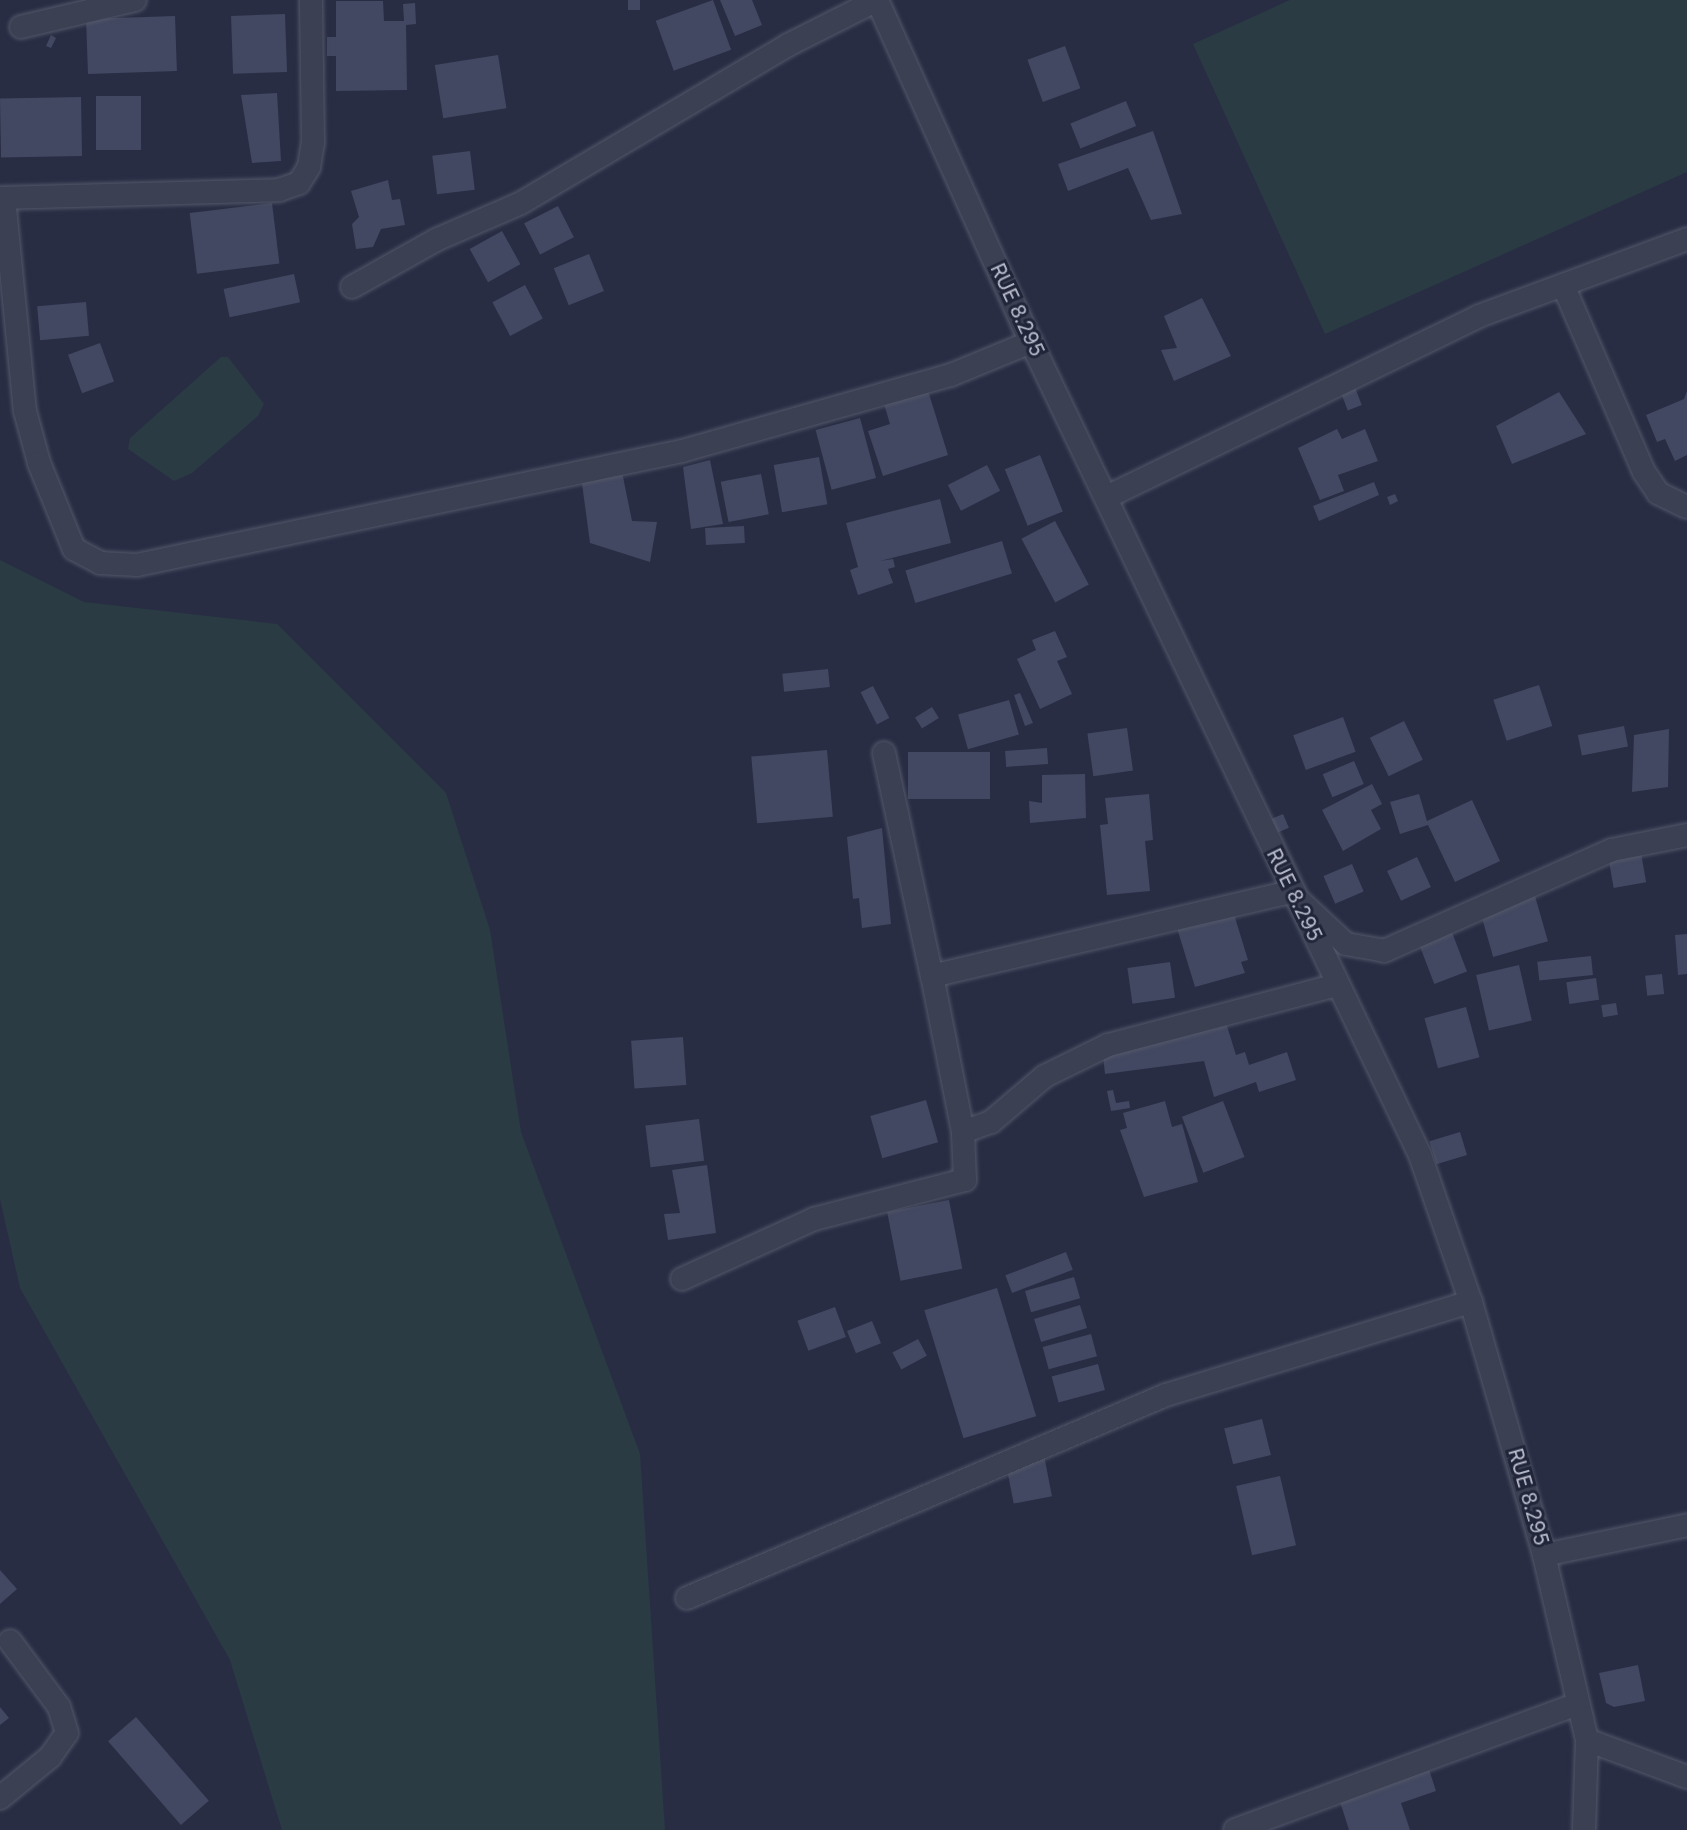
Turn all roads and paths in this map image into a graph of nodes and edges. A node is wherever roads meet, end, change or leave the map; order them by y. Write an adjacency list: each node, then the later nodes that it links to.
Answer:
1 (135, 0): 4 (street)
2 (311, 0): 5 (street)
3 (877, 0): 8 (street); 9 (street, RUE 8.295)
4 (21, 27)
5 (2, 198): 9 (street)
6 (1687, 239): 7 (street)
7 (1563, 285): 10 (street); 11 (street)
8 (352, 287)
9 (1031, 342): 10 (street, RUE 8.295)
10 (1109, 496): 14 (street, RUE 8.295)
11 (1687, 507)
12 (884, 753): 15 (street)
13 (1687, 835): 14 (street)
14 (1290, 892): 15 (street); 16 (street, RUE 8.295)
15 (932, 976): 17 (street)
16 (1337, 985): 17 (street); 19 (street, RUE 8.295)
17 (963, 1132): 18 (street)
18 (682, 1279)
19 (1471, 1302): 21 (street, RUE 8.295); 22 (street)
20 (1687, 1525): 21 (street)
21 (1544, 1555): 24 (street, RUE 8.295)
22 (687, 1598)
23 (10, 1641): 27 (street)
24 (1578, 1704): 25 (street, RUE 8.295); 28 (street)
25 (1587, 1740): 26 (street); 29 (street, RUE 8.295)
26 (1687, 1777)
27 (0, 1798)
28 (1235, 1830)
29 (1584, 1830)

